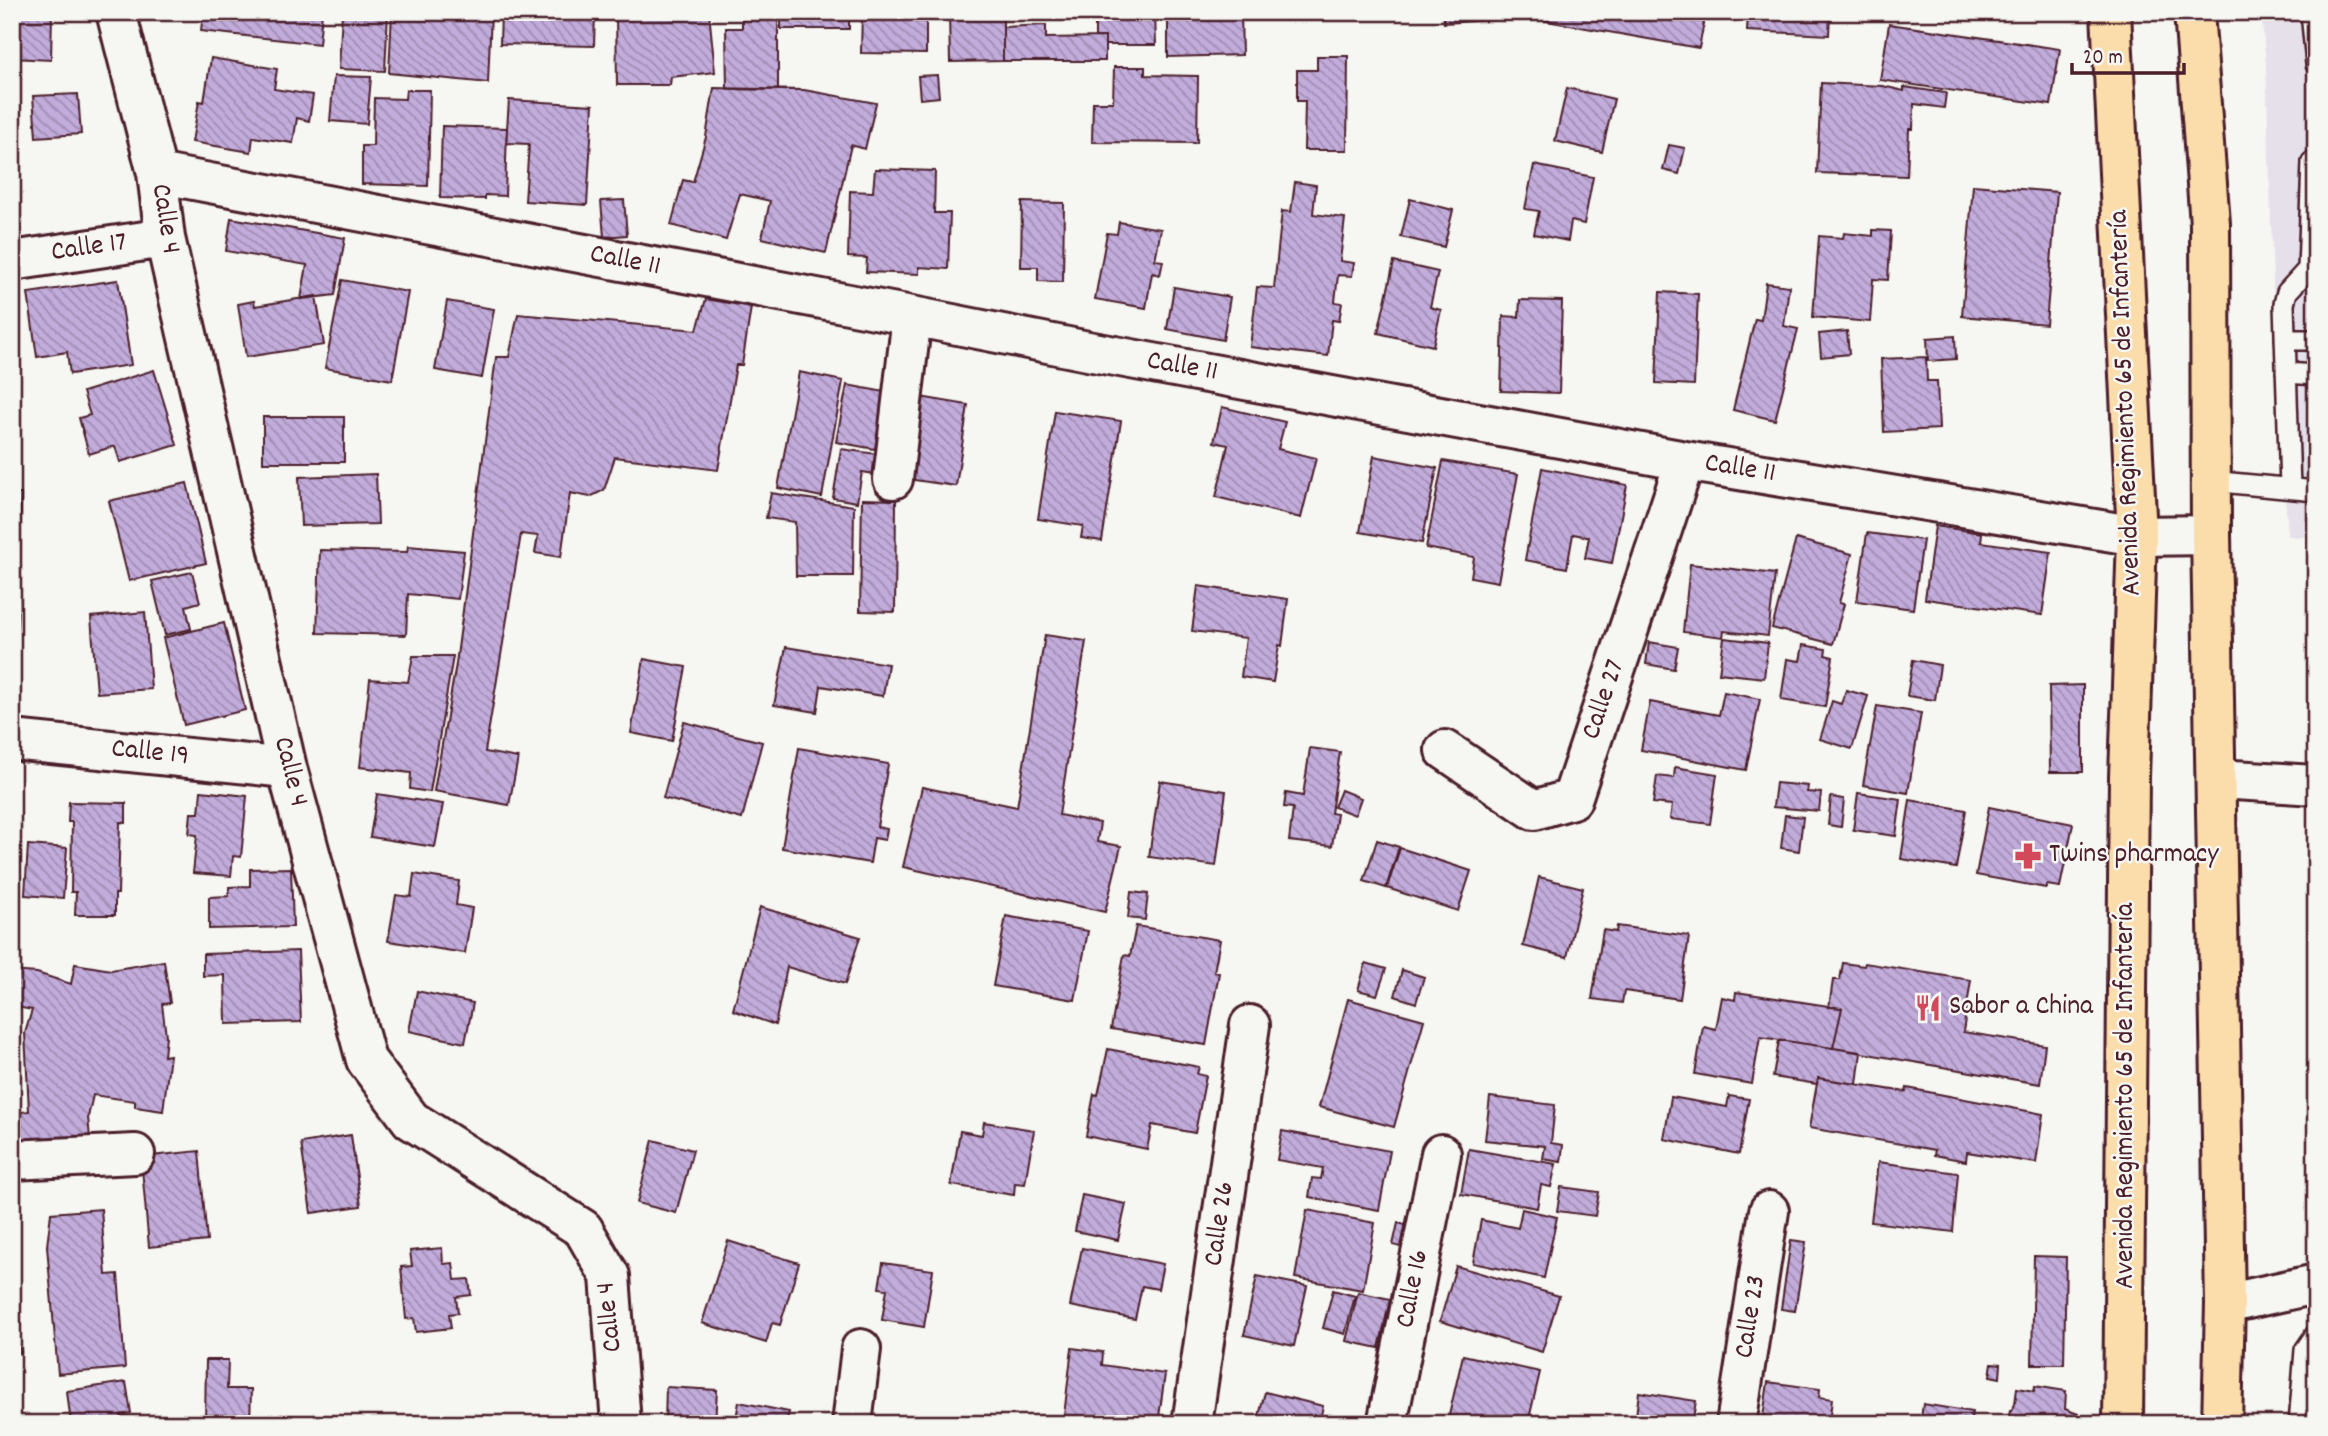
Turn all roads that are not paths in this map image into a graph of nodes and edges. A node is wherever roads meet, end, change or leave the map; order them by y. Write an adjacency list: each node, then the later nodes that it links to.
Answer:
1 (116, 12): 7 (street, Calle 4)
2 (2111, 12): 22 (highway, Avenida Regimiento 65 de Infantería)
3 (2194, 12): 18 (highway)
4 (2311, 12): 5 (lane)
5 (2316, 64)
6 (2316, 163): 10 (lane)
7 (157, 173): 8 (street, Calle 4); 11 (street, Calle 11)
8 (165, 238): 9 (street, Calle 17); 25 (street, Calle 4)
9 (12, 261)
10 (2312, 269): 12 (lane)
11 (912, 316): 16 (street, Calle 11); 17 (street)
12 (2285, 340): 13 (lane); 14 (lane)
13 (2316, 340)
14 (2286, 373): 15 (lane); 19 (lane)
15 (2316, 375)
16 (1685, 461): 22 (street, Calle 11); 24 (street, Calle 27)
17 (893, 479)
18 (2210, 481): 19 (lane); 21 (highway)
19 (2290, 488): 20 (lane)
20 (2316, 491)
21 (2211, 535): 22 (street, Calle 11); 26 (highway)
22 (2137, 536): 42 (highway, Avenida Regimiento 65 de Infantería)
23 (12, 740): 25 (street, Calle 19)
24 (1445, 750)
25 (287, 768): 37 (street, Calle 4)
26 (2217, 779): 27 (street); 34 (highway)
27 (2316, 785)
28 (1250, 1025): 39 (street, Calle 26)
29 (1441, 1153): 40 (street, Calle 16)
30 (135, 1154): 31 (street)
31 (12, 1160)
32 (1769, 1211): 41 (street, Calle 23)
33 (2316, 1284): 34 (street)
34 (2225, 1304): 43 (highway)
35 (2316, 1334): 44 (lane)
36 (861, 1349): 38 (street)
37 (621, 1424)
38 (852, 1424)
39 (1192, 1424)
40 (1387, 1424)
41 (1735, 1424)
42 (2123, 1424)
43 (2222, 1424)
44 (2299, 1424)

